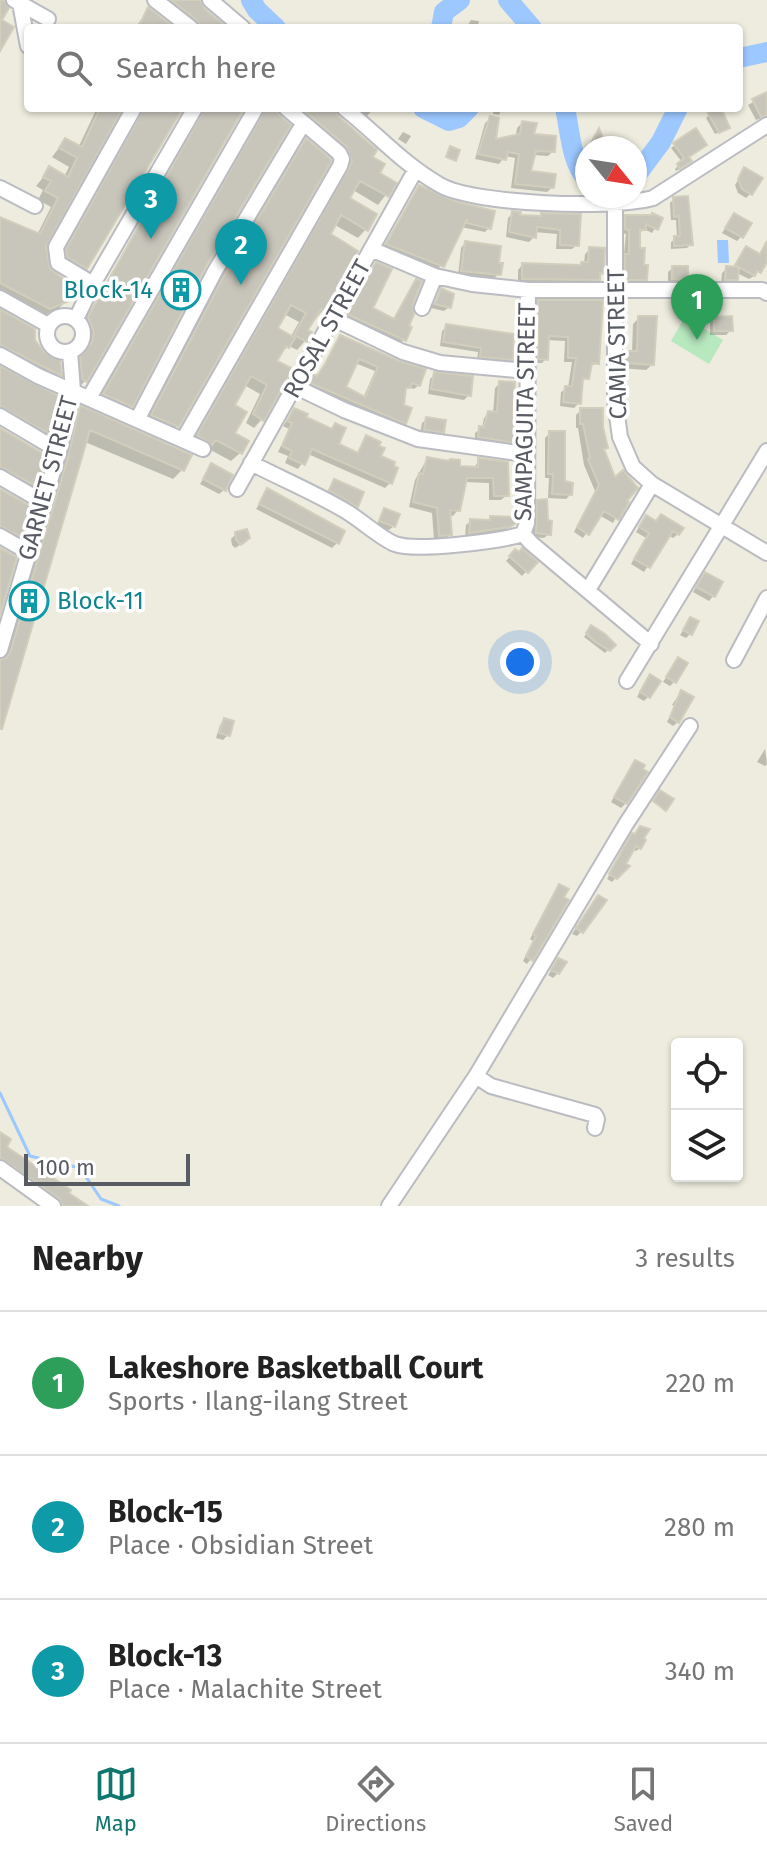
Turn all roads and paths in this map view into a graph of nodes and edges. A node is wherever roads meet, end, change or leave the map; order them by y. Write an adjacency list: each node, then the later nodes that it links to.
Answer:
1 (155, 0): 5 (street)
2 (210, 0): 6 (street)
3 (17, 1): 4 (street); 7 (street)
4 (48, 19)
5 (182, 24)
6 (238, 24)
7 (24, 30)
8 (132, 112): 23 (street)
9 (193, 112): 23 (street)
10 (254, 112): 37 (street)
11 (290, 112): 13 (street)
12 (349, 112): 15 (street)
13 (303, 124): 39 (street); 40 (street)
14 (767, 125): 17 (street)
15 (416, 169): 18 (street); 21 (street, ROSAL STREET)
16 (0, 188): 19 (street)
17 (647, 198)
18 (575, 204)
19 (35, 206)
20 (615, 208): 24 (street, CAMIA STREET)
21 (371, 249): 22 (street); 30 (street, ROSAL STREET)
22 (435, 276): 26 (street); 28 (street)
23 (93, 284): 29 (street)
24 (615, 288): 25 (street); 26 (street); 47 (street, CAMIA STREET)
25 (765, 288)
26 (528, 290): 34 (street, SAMPAGUITA STREET)
27 (0, 298): 31 (street)
28 (422, 308)
29 (76, 319): 31 (street); 32 (street)
30 (334, 319): 34 (street); 35 (street, ROSAL STREET)
31 (48, 325): 32 (street)
32 (70, 352): 36 (street, GARNET STREET)
33 (0, 355): 36 (street)
34 (527, 371): 44 (street, SAMPAGUITA STREET)
35 (296, 387): 44 (street); 45 (street, ROSAL STREET)
36 (73, 391): 37 (street); 42 (street, GARNET STREET)
37 (89, 398): 39 (street)
38 (0, 416): 42 (street)
39 (137, 420): 40 (street)
40 (183, 440): 41 (street)
41 (203, 449)
42 (59, 451): 49 (street, GARNET STREET)
43 (767, 451): 50 (street)
44 (525, 454): 51 (street, SAMPAGUITA STREET)
45 (251, 463): 48 (street, ROSAL STREET); 51 (street)
46 (0, 477): 49 (street)
47 (652, 484): 50 (street, CAMIA STREET); 55 (street)
48 (237, 489)
49 (43, 502): 53 (street, GARNET STREET)
50 (722, 526): 54 (street, CAMIA STREET); 59 (street)
51 (523, 534): 55 (street)
52 (0, 536): 53 (street)
53 (28, 552): 58 (street, GARNET STREET)
54 (767, 553)
55 (588, 590): 59 (street)
56 (0, 592): 58 (street)
57 (767, 598): 61 (street)
58 (14, 600): 60 (street, GARNET STREET)
59 (651, 644): 62 (street)
60 (0, 650)
61 (734, 660)
62 (627, 681)
63 (690, 726): 64 (street)
64 (476, 1076): 65 (street); 68 (street)
65 (595, 1128)
66 (1, 1172): 67 (street)
67 (53, 1206)
68 (389, 1206)

